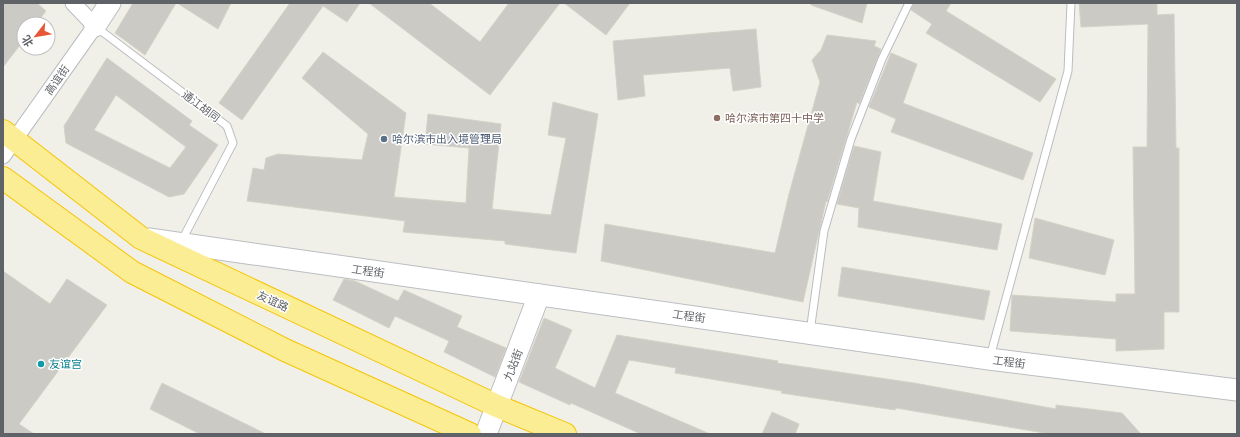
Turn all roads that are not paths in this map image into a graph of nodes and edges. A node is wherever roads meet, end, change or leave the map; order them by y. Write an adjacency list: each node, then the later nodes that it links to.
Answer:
1 (73, 3): 5 (street, 通江胡同)
2 (110, 3): 5 (street, 高谊街)
3 (909, 3): 11 (lane)
4 (1071, 3): 12 (lane)
5 (95, 26): 6 (street, 高谊街); 9 (lane, 通江胡同)
6 (7, 142): 8 (highway, 友谊路)
7 (3, 178): 15 (highway)
8 (141, 238): 9 (street, 工程街); 14 (highway, 友谊路)
9 (180, 244): 10 (street, 工程街)
10 (539, 295): 11 (street, 工程街); 14 (street, 九站街)
11 (810, 334): 12 (street, 工程街)
12 (989, 359): 13 (street, 工程街)
13 (1237, 390)
14 (497, 406): 16 (street, 九站街); 17 (highway, 友谊路)
15 (470, 434)
16 (486, 434)
17 (565, 434)

